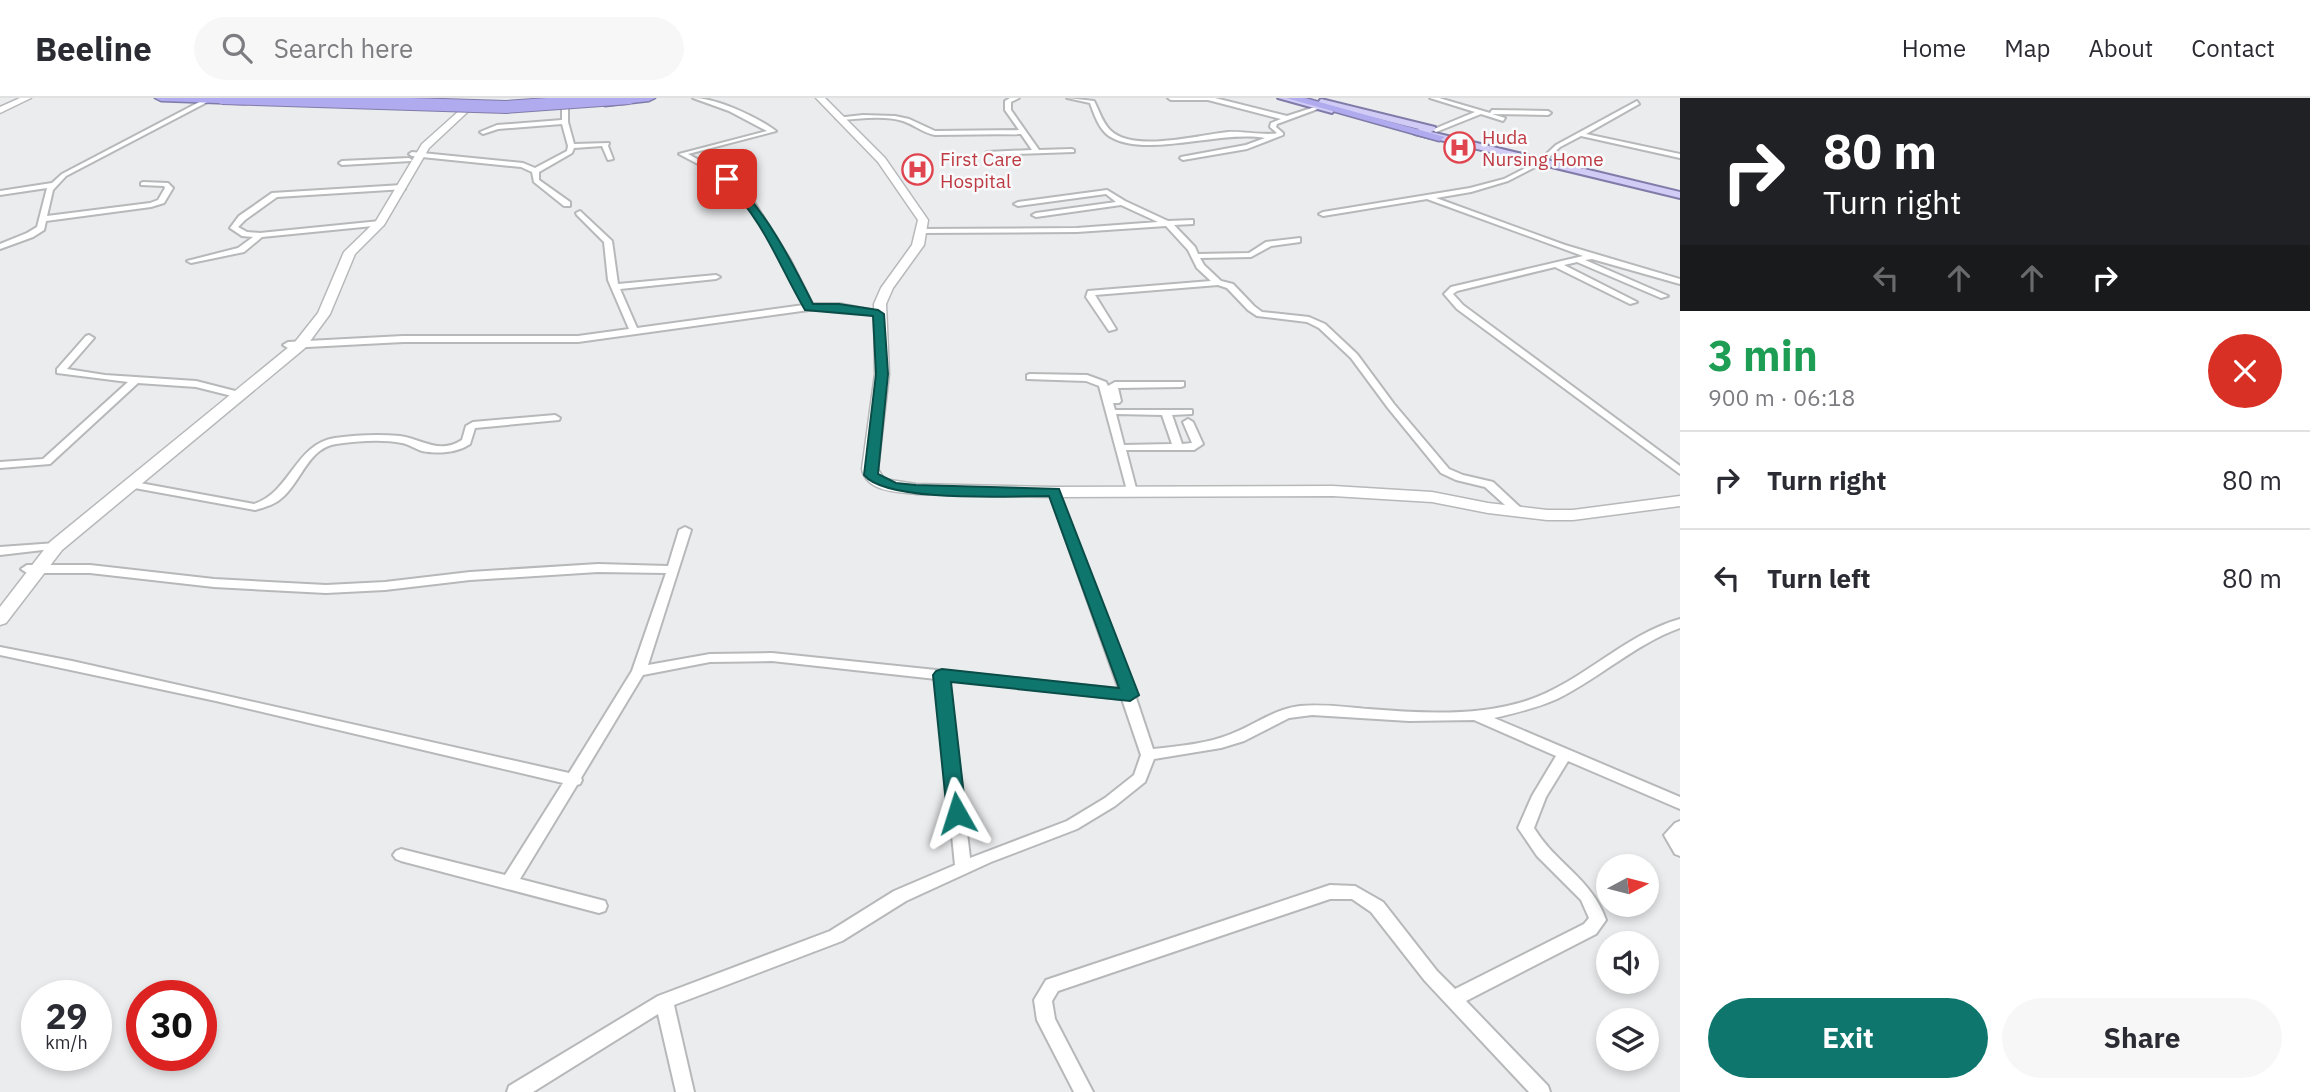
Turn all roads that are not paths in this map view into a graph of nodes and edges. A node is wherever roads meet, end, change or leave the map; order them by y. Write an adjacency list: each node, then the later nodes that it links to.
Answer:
1 (20, 98): 26 (street)
2 (27, 98): 26 (street)
3 (161, 98): 4 (highway)
4 (186, 98): 18 (highway)
5 (222, 98): 19 (highway, bridge)
6 (296, 98): 24 (highway)
7 (604, 98): 24 (highway)
8 (649, 98): 19 (highway)
9 (696, 98): 80 (street)
10 (820, 98): 29 (street)
11 (1016, 98): 34 (street)
12 (1070, 98): 37 (street)
13 (1171, 98): 20 (street)
14 (1283, 98): 25 (main road)
15 (1292, 98): 35 (highway)
16 (1303, 98): 35 (main road)
17 (1433, 98): 27 (street)
18 (211, 99): 24 (highway); 50 (street)
19 (632, 99): 23 (highway)
20 (1214, 99): 30 (street)
21 (1472, 102): 27 (street)
22 (1637, 103): 36 (street)
23 (565, 106): 24 (highway); 32 (street)
24 (464, 107): 42 (street)
25 (1320, 107): 30 (street); 35 (main road)
26 (0, 108)
27 (1481, 112): 28 (street); 31 (street); 35 (street)
28 (1548, 113)
29 (839, 118): 34 (street); 62 (street)
30 (1287, 118): 37 (street)
31 (1503, 118)
32 (565, 122): 33 (street); 38 (street)
33 (483, 132)
34 (1022, 132): 40 (street)
35 (1434, 132): 46 (main road)
36 (1578, 134): 43 (street); 46 (street)
37 (1270, 137): 44 (street)
38 (571, 146): 45 (street); 48 (street)
39 (1072, 151): 40 (street)
40 (1037, 152): 41 (street)
41 (989, 153)
42 (413, 156): 47 (street); 48 (street); 51 (street)
43 (1680, 156)
44 (1184, 158)
45 (610, 159)
46 (1543, 160): 53 (main road); 54 (street)
47 (342, 163)
48 (535, 171): 56 (street)
49 (143, 184): 61 (street)
50 (53, 185): 52 (street); 61 (street)
51 (398, 187): 64 (street); 66 (street)
52 (0, 193)
53 (1680, 193)
54 (1429, 198): 59 (street); 70 (street)
55 (1122, 203): 57 (street); 60 (street); 65 (street)
56 (567, 204)
57 (1018, 204)
58 (580, 213): 77 (street)
59 (1323, 214)
60 (1036, 215)
61 (43, 219): 68 (street)
62 (920, 220): 65 (street); 81 (street)
63 (1189, 222): 65 (street)
64 (376, 223): 66 (street); 85 (street)
65 (1167, 224): 69 (street)
66 (260, 234): 72 (street)
67 (1297, 240): 69 (street)
68 (0, 247)
69 (1195, 256): 76 (street)
70 (1593, 256): 71 (street); 75 (street)
71 (1578, 260): 73 (street); 78 (street)
72 (191, 261)
73 (1557, 265): 79 (street); 96 (street)
74 (716, 277): 77 (street)
75 (1680, 282)
76 (1218, 284): 82 (street); 101 (street)
77 (615, 287): 83 (street)
78 (1664, 296)
79 (1633, 302)
80 (809, 307): 81 (street); 83 (street)
81 (878, 314): 98 (street)
82 (1112, 329)
83 (634, 331): 85 (street)
84 (89, 338): 87 (street)
85 (294, 345): 89 (street)
86 (1030, 377): 99 (street)
87 (138, 379): 89 (street); 95 (street)
88 (1181, 384): 90 (street)
89 (235, 393): 97 (street); 103 (street)
90 (1119, 412): 91 (street); 93 (street)
91 (1166, 412): 94 (street); 94 (street)
92 (555, 418): 97 (street)
93 (1128, 447): 94 (street); 99 (street)
94 (1178, 447)
95 (0, 465)
96 (1680, 471)
97 (129, 484): 103 (street)
98 (1054, 492): 99 (street); 113 (street)
99 (1137, 492): 101 (street)
100 (1680, 501): 101 (street)
101 (1519, 512)
102 (685, 530): 106 (street)
103 (50, 546): 104 (street); 105 (street)
104 (0, 551)
105 (32, 568): 106 (street); 107 (street); 108 (street)
106 (673, 570): 111 (street)
107 (0, 605)
108 (0, 619)
109 (1680, 623): 114 (street)
110 (0, 651): 117 (street)
111 (639, 671): 112 (street); 117 (street)
112 (942, 675): 113 (street); 122 (street)
113 (1130, 695): 116 (street)
114 (1475, 715): 115 (street); 116 (street)
115 (1565, 753): 118 (street); 125 (street)
116 (1148, 755): 122 (street)
117 (575, 780): 123 (street)
118 (1680, 803)
119 (1680, 827): 120 (street)
120 (1680, 850)
121 (401, 855): 123 (street)
122 (962, 868): 126 (street)
123 (509, 883): 124 (street)
124 (598, 906)
125 (1453, 999): 129 (street); 130 (street)
126 (664, 1001): 127 (street); 128 (street)
127 (516, 1092)
128 (685, 1092)
129 (1084, 1092)
130 (1541, 1092)

